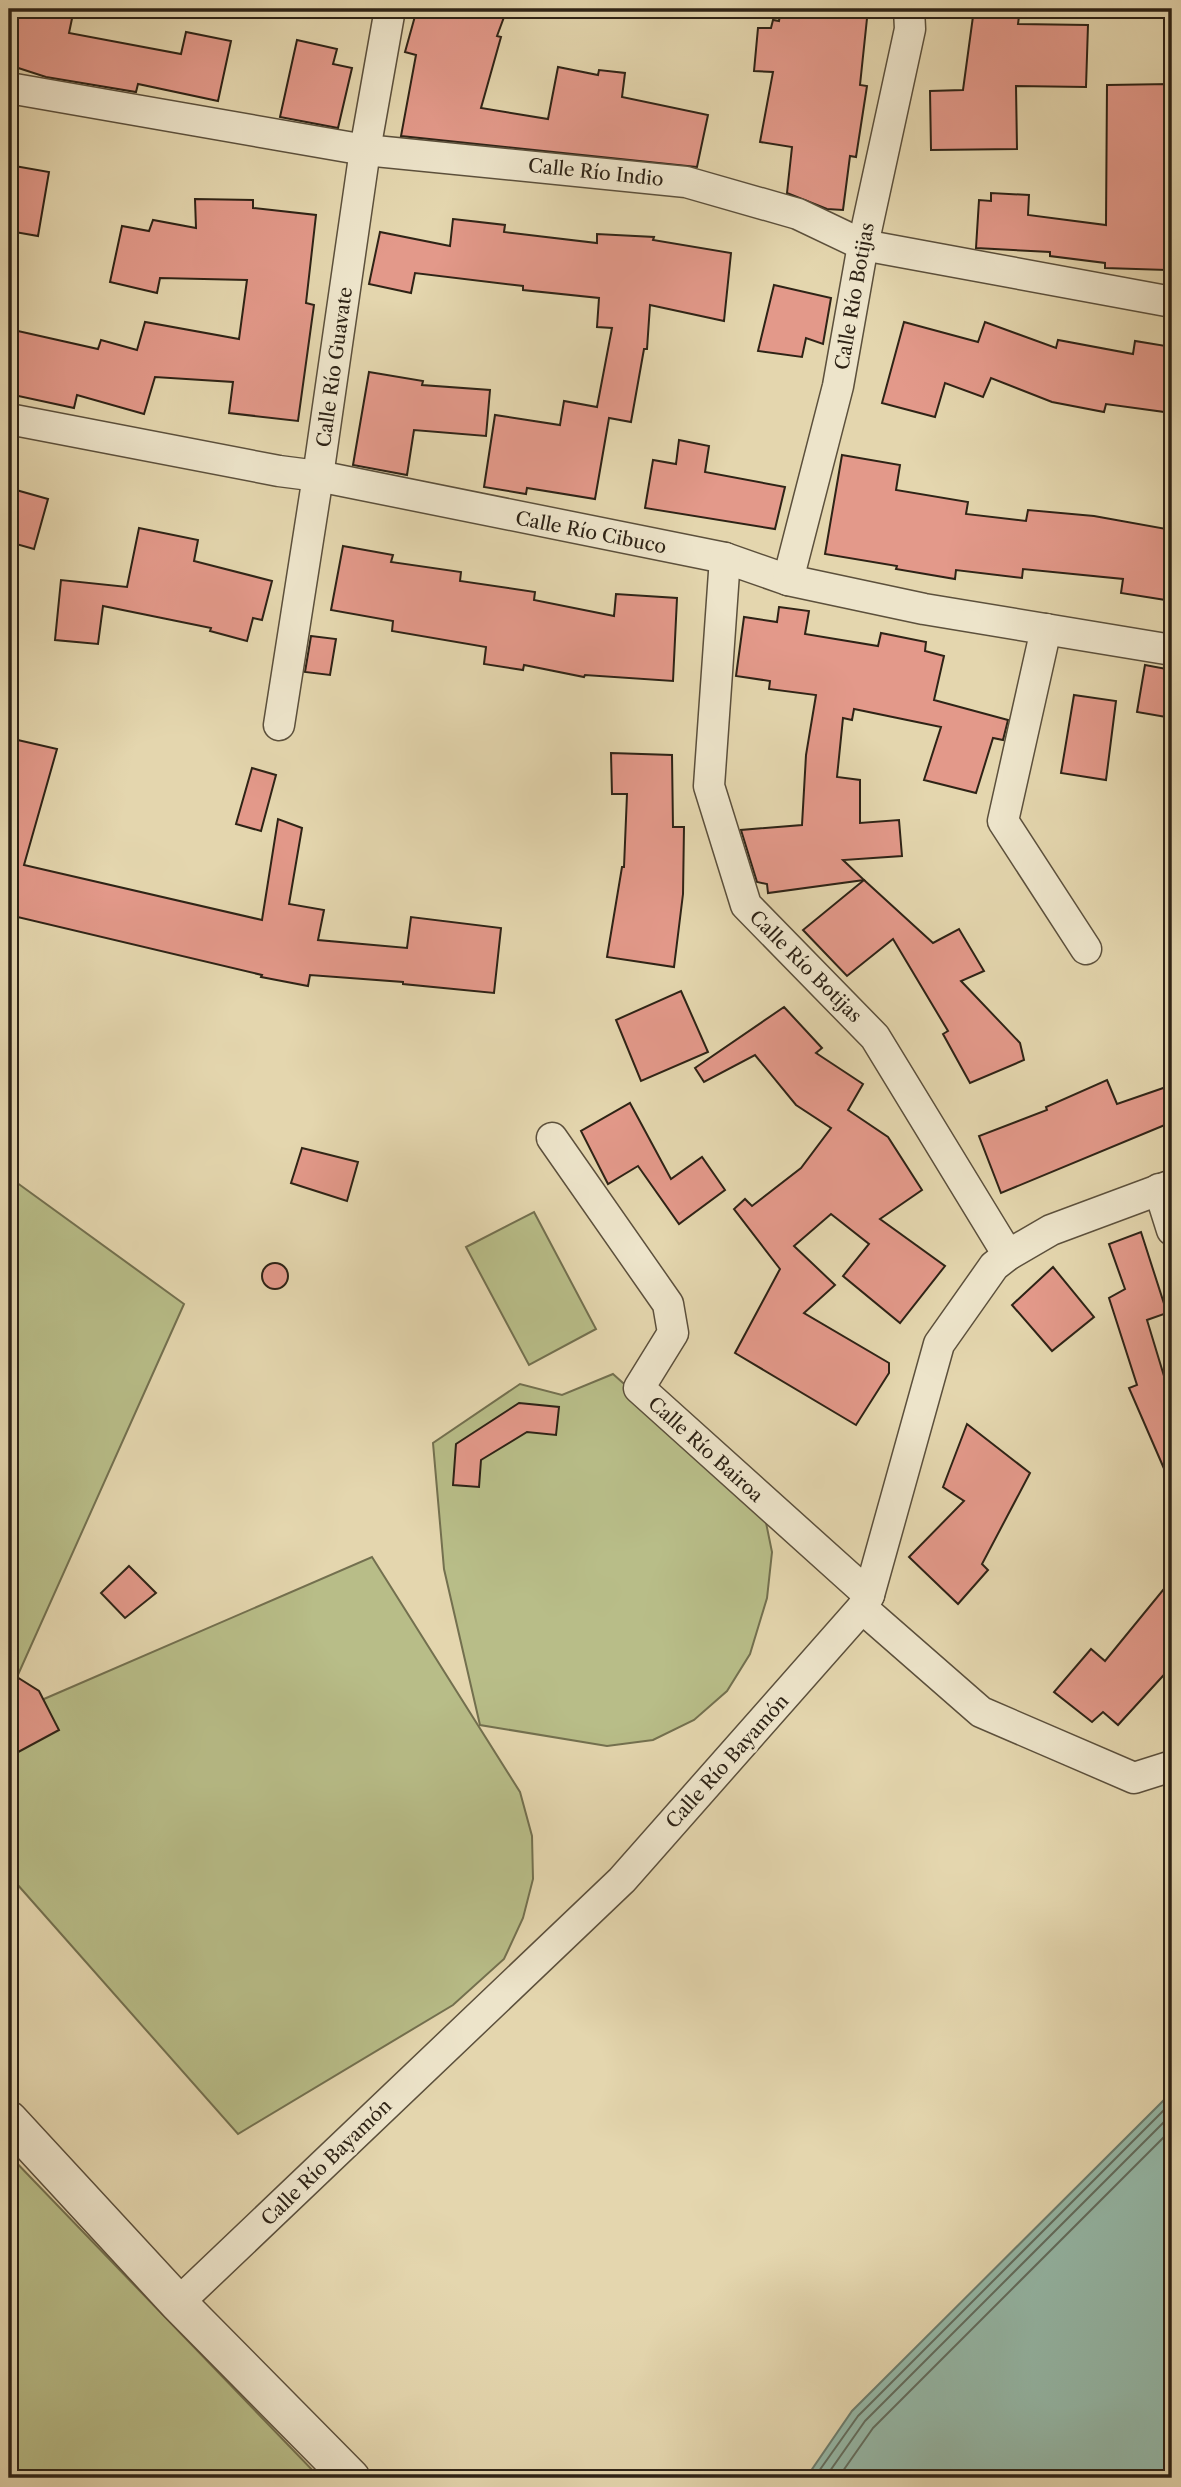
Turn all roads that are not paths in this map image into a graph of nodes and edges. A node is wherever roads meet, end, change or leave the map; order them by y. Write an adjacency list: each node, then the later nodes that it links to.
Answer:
1 (390, 9): 4 (street, Calle Río Guavate)
2 (908, 9): 5 (street, Calle Río Botijas)
3 (9, 88): 4 (street, Calle Río Indio)
4 (365, 150): 5 (street, Calle Río Indio); 8 (street, Calle Río Guavate)
5 (863, 245): 6 (street, Calle Río Indio); 10 (street, Calle Río Botijas)
6 (1172, 302)
7 (9, 419): 8 (street, Calle Río Cibuco)
8 (318, 476): 9 (street, Calle Río Cibuco); 13 (street, Calle Río Guavate)
9 (725, 558): 10 (street, Calle Río Cibuco); 18 (street, Calle Río Botijas)
10 (788, 580): 11 (street, Calle Río Cibuco)
11 (1046, 629): 12 (street, Calle Río Cibuco); 14 (street)
12 (1172, 650)
13 (279, 725)
14 (1086, 949)
15 (552, 1138): 19 (street, Calle Río Bairoa)
16 (1166, 1186): 17 (street); 18 (street, Calle Río Bayamón)
17 (1172, 1230)
18 (1008, 1255): 19 (street, Calle Río Bayamón)
19 (866, 1602): 20 (street, Calle Río Bairoa); 22 (street, Calle Río Bayamón)
20 (1172, 1766)
21 (9, 2120): 22 (street)
22 (178, 2303): 23 (street)
23 (351, 2478)

